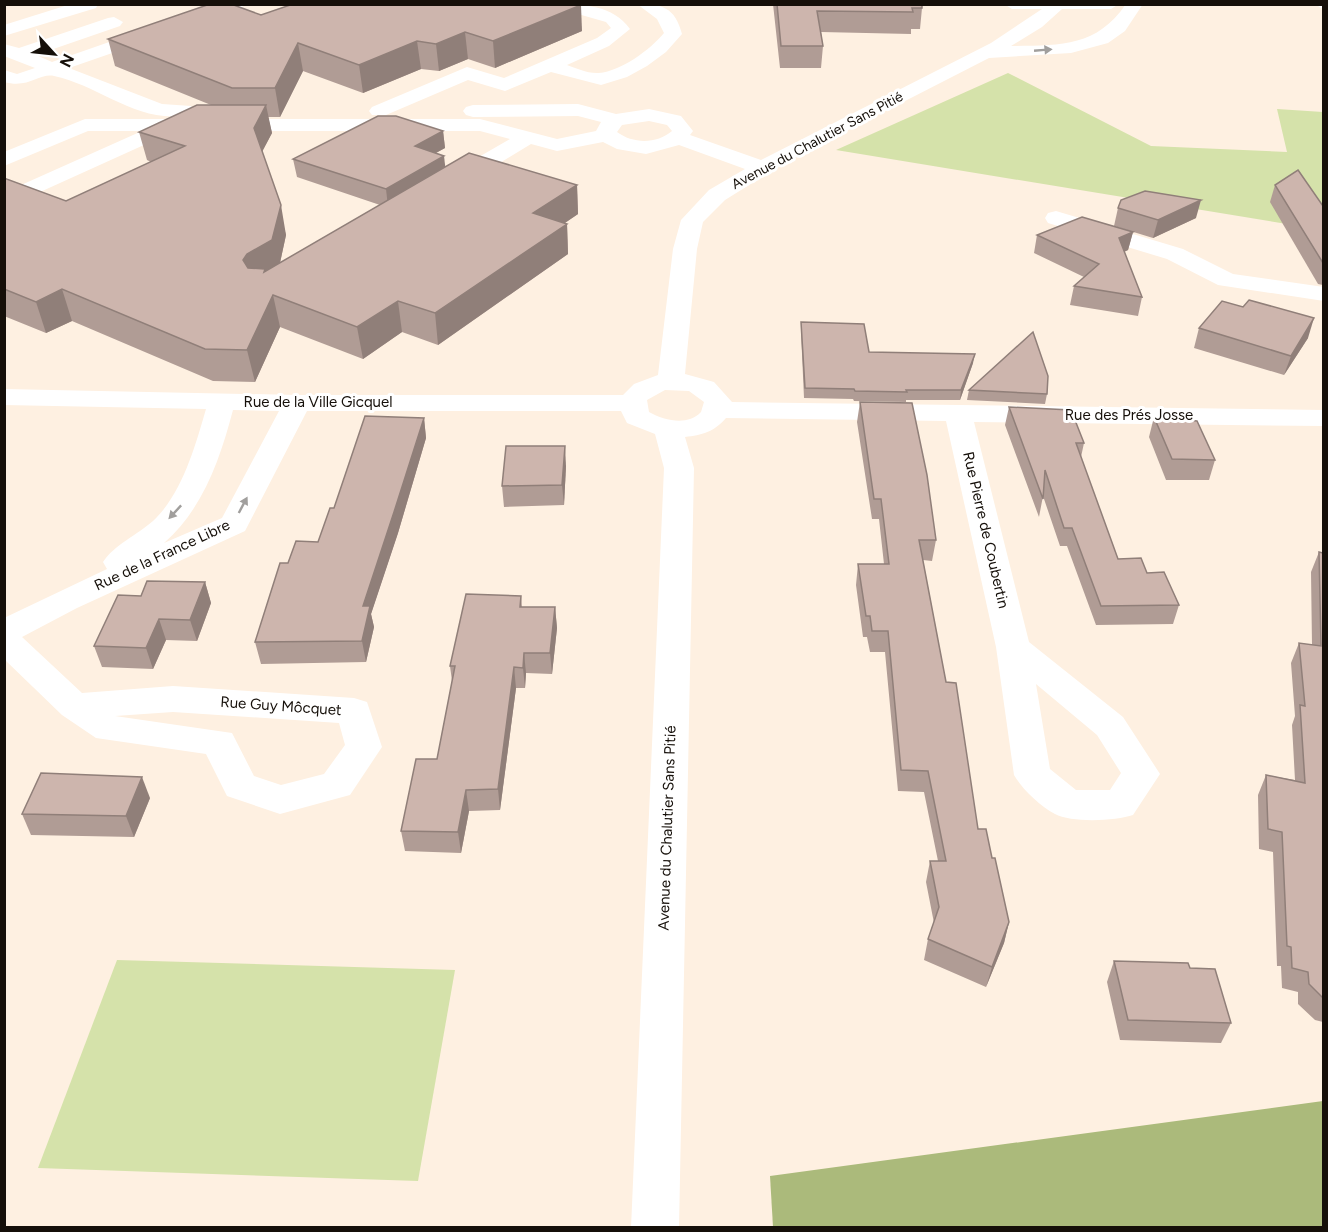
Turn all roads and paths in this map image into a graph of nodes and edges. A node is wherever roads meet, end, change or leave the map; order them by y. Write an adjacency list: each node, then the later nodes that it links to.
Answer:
1 (21, 4): 11 (street)
2 (90, 4): 11 (street)
3 (236, 4): 16 (street)
4 (563, 4): 15 (street)
5 (645, 4): 15 (street)
6 (1012, 4): 9 (street)
7 (1111, 4): 9 (street)
8 (1135, 4): 14 (street, one-way to 8)
9 (1058, 5): 14 (street, Avenue du Chalutier Sans Pitié)
10 (135, 15): 13 (street)
11 (46, 18): 12 (street)
12 (4, 32)
13 (11, 52): 16 (street)
14 (985, 53): 26 (street, Avenue du Chalutier Sans Pitié)
15 (550, 65): 18 (street)
16 (51, 68): 17 (street); 20 (street)
17 (4, 76)
18 (505, 85): 19 (street); 20 (street)
19 (579, 110): 20 (street); 22 (street)
20 (379, 111)
21 (169, 127): 23 (street); 25 (street); 27 (street)
22 (611, 127): 23 (street); 24 (street); 24 (street)
23 (528, 137): 28 (street)
24 (678, 138): 26 (street)
25 (4, 160)
26 (763, 168): 31 (street, Avenue du Chalutier Sans Pitié)
27 (18, 195)
28 (430, 195)
29 (1056, 218): 30 (street)
30 (1323, 294)
31 (671, 381): 35 (street); 36 (street)
32 (4, 397): 33 (street, Rue de la Ville Gicquel)
33 (222, 401): 34 (street, Rue de la Ville Gicquel); 40 (street, Rue de la France Libre, one-way to 40)
34 (297, 403): 35 (street, Rue de la Ville Gicquel); 40 (street, Rue de la France Libre, one-way to 34)
35 (632, 403): 39 (street)
36 (718, 410): 37 (street, Rue des Prés Josse); 39 (street)
37 (958, 413): 38 (street, Rue des Prés Josse); 43 (street, Rue Pierre de Coubertin)
38 (1323, 418)
39 (668, 429): 45 (street, Avenue du Chalutier Sans Pitié)
40 (65, 600): 41 (street, Rue de la France Libre)
41 (4, 632)
42 (4, 639): 44 (street, Rue Guy Môcquet)
43 (1013, 647)
44 (74, 706): 44 (street, Rue Guy Môcquet)
45 (655, 1227)

